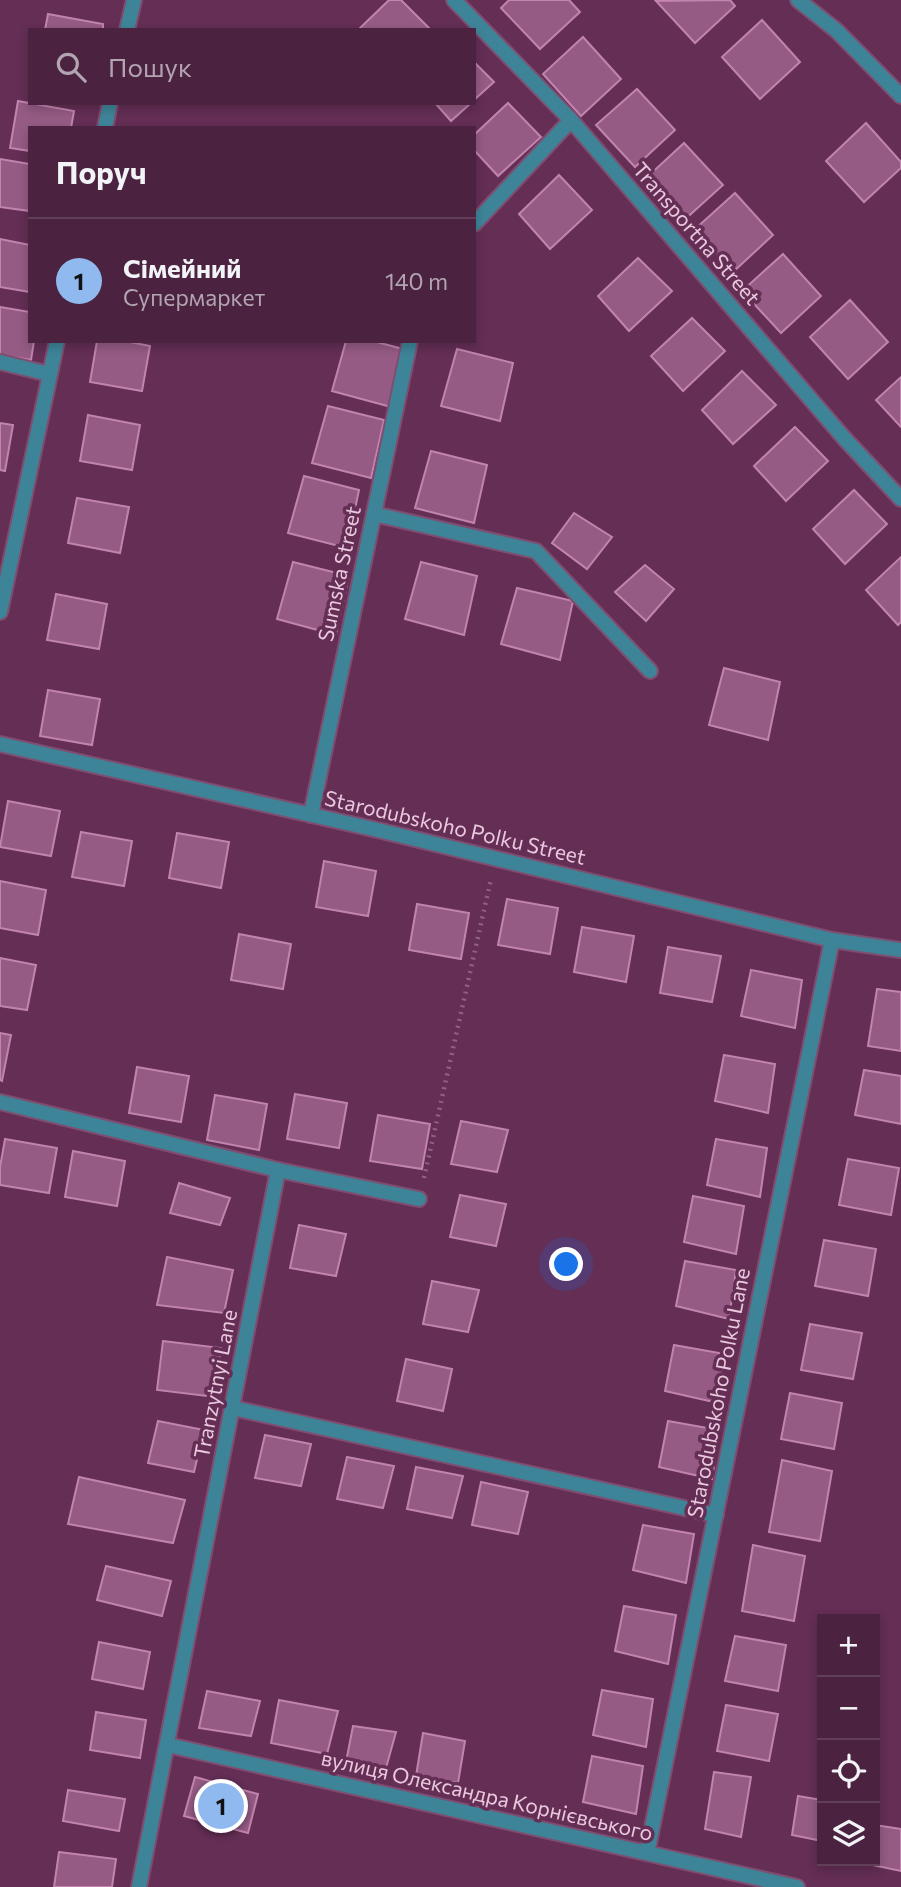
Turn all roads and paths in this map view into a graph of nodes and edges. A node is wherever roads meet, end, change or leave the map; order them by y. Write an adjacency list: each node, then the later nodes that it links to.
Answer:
1 (134, 0): 4 (street)
2 (454, 0): 7 (street, Transportna Street)
3 (798, 0): 5 (street)
4 (127, 28)
5 (901, 96)
6 (110, 105): 8 (street)
7 (571, 120): 9 (street); 14 (street, Transportna Street)
8 (105, 126)
9 (476, 222)
10 (57, 343): 13 (street)
11 (410, 343): 15 (street, Sumska Street)
12 (0, 362): 13 (street)
13 (49, 374): 16 (street)
14 (901, 499)
15 (374, 514): 17 (street); 19 (street, Sumska Street)
16 (0, 612)
17 (650, 671)
18 (0, 744): 19 (street, Starodubskoho Polku Street)
19 (311, 815): 20 (street, Starodubskoho Polku Street)
20 (496, 858): 21 (street, Starodubskoho Polku Street); 25 (path)
21 (832, 940): 22 (street, Starodubskoho Polku Street); 27 (street, Starodubskoho Polku Lane)
22 (901, 950)
23 (0, 1102): 24 (street)
24 (278, 1170): 25 (street); 26 (street, Tranzytnyi Lane)
25 (419, 1199)
26 (233, 1408): 27 (street); 28 (street, Tranzytnyi Lane)
27 (716, 1515): 29 (street, Starodubskoho Polku Lane)
28 (168, 1745): 29 (street, вулиця Олександра Корнієвського); 30 (street, Tranzytnyi Lane)
29 (648, 1853): 31 (street, вулиця Олександра Корнієвського)
30 (139, 1887)
31 (797, 1887)

